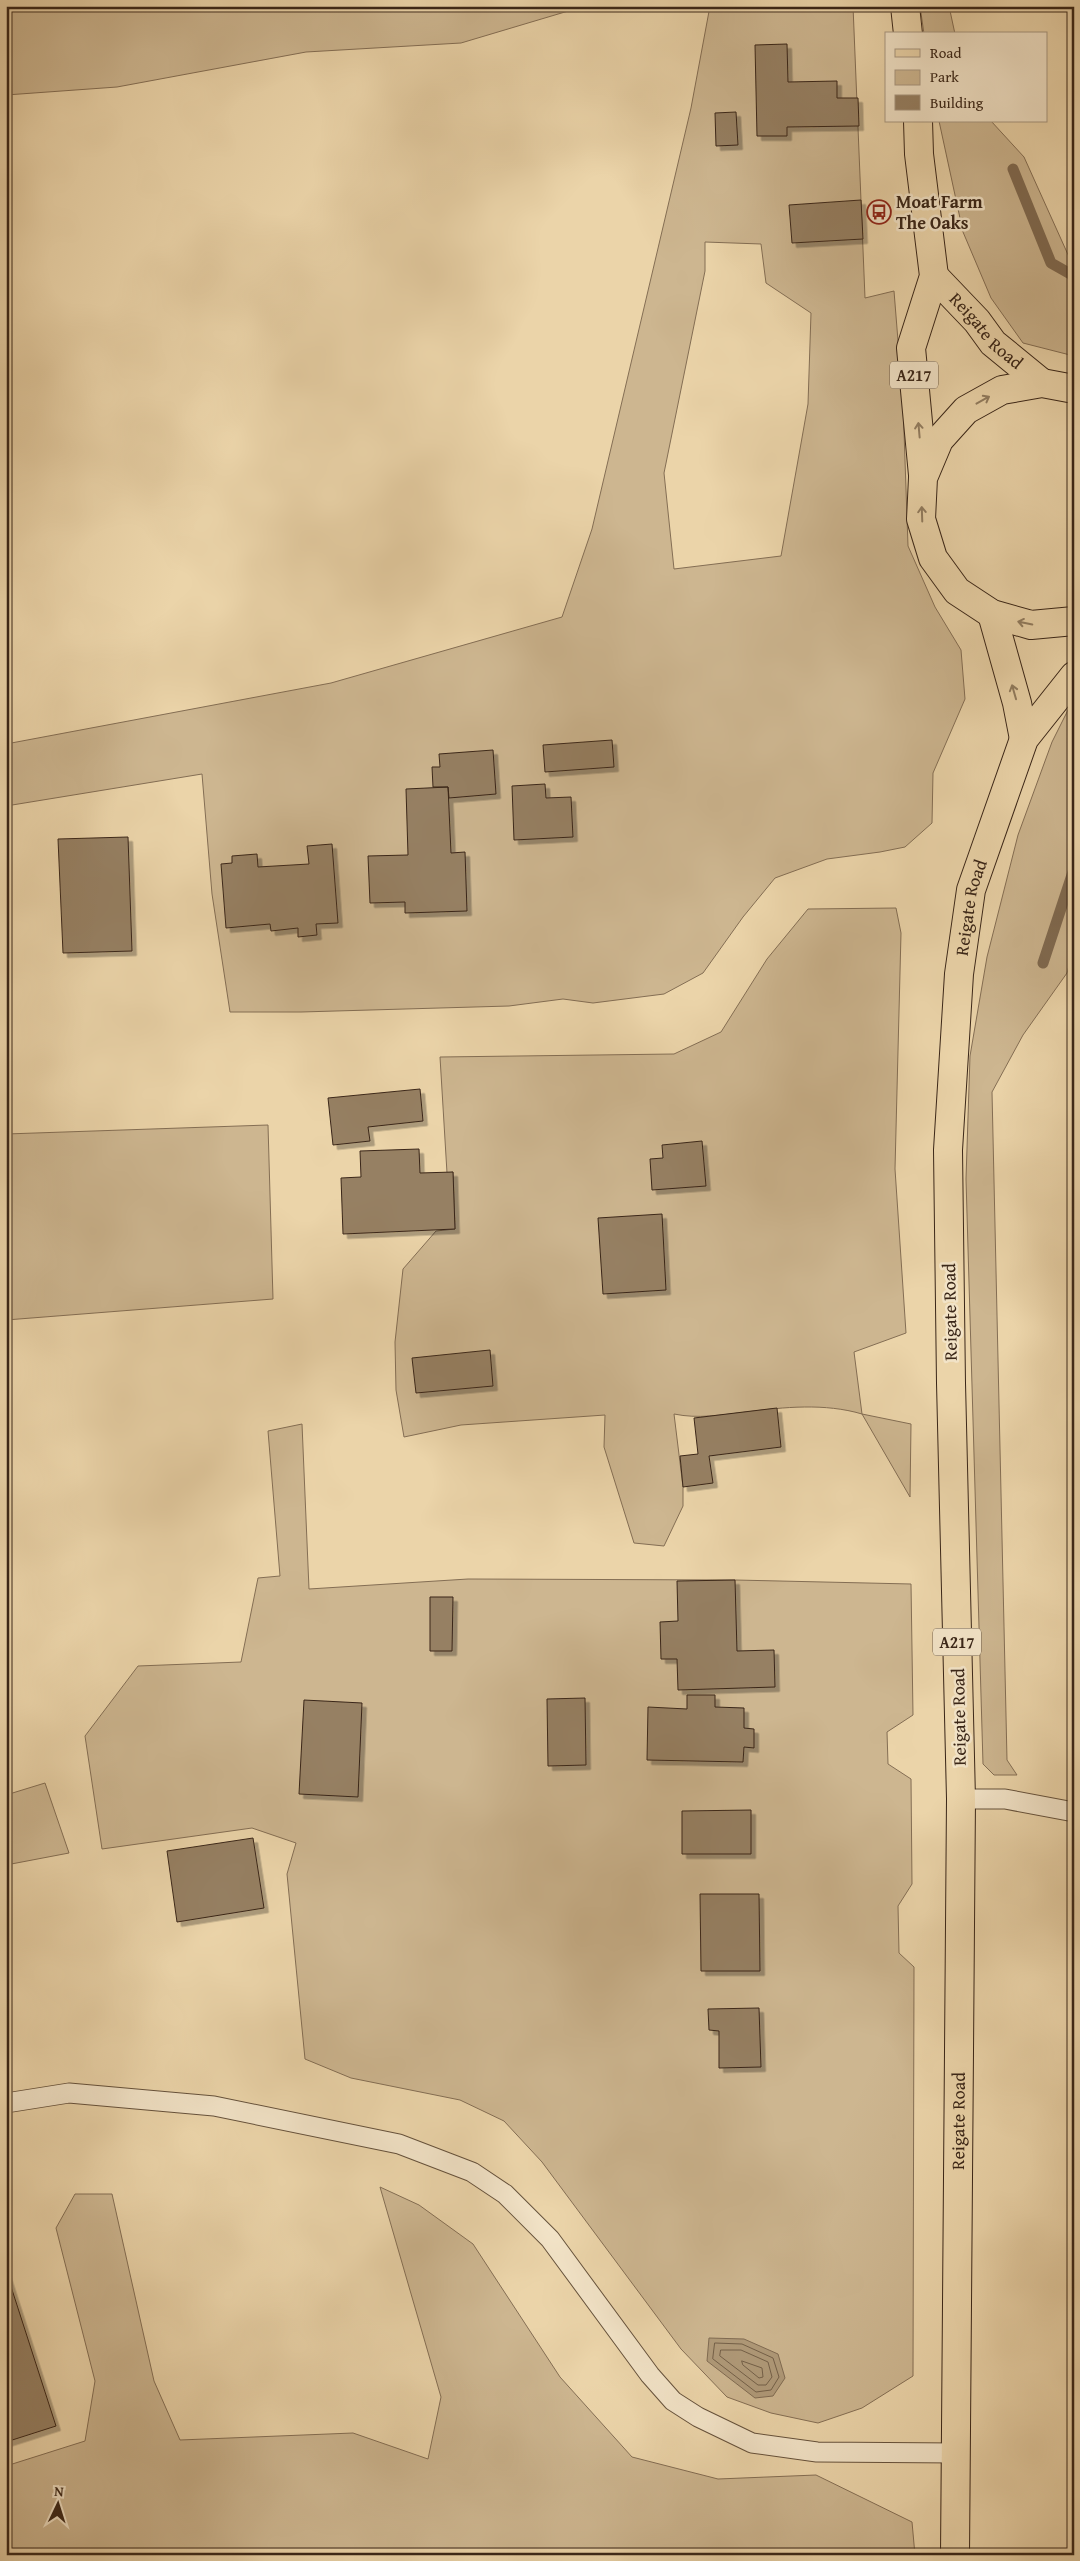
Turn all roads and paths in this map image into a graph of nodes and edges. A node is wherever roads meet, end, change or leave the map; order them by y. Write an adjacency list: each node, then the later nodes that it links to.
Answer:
1 (905, 6): 2 (main road)
2 (908, 32)
3 (918, 122): 4 (main road, Reigate Road / A217)
4 (934, 276): 5 (main road, Reigate Road); 7 (main road, Reigate Road / A217, one-way to 4)
5 (1042, 383): 6 (main road); 7 (main road, one-way to 5)
6 (1074, 389)
7 (923, 478): 8 (main road, one-way to 7)
8 (992, 614): 9 (main road, one-way to 8); 11 (main road, Reigate Road / A217, one-way to 8)
9 (1074, 621)
10 (1074, 676): 11 (main road, Reigate Road / A217)
11 (1024, 739): 12 (main road, Reigate Road / A217)
12 (960, 1799): 13 (lane); 15 (main road, Reigate Road / A217)
13 (1074, 1812)
14 (6, 2104): 15 (lane)
15 (956, 2452): 16 (main road, Reigate Road / A217)
16 (956, 2555)

